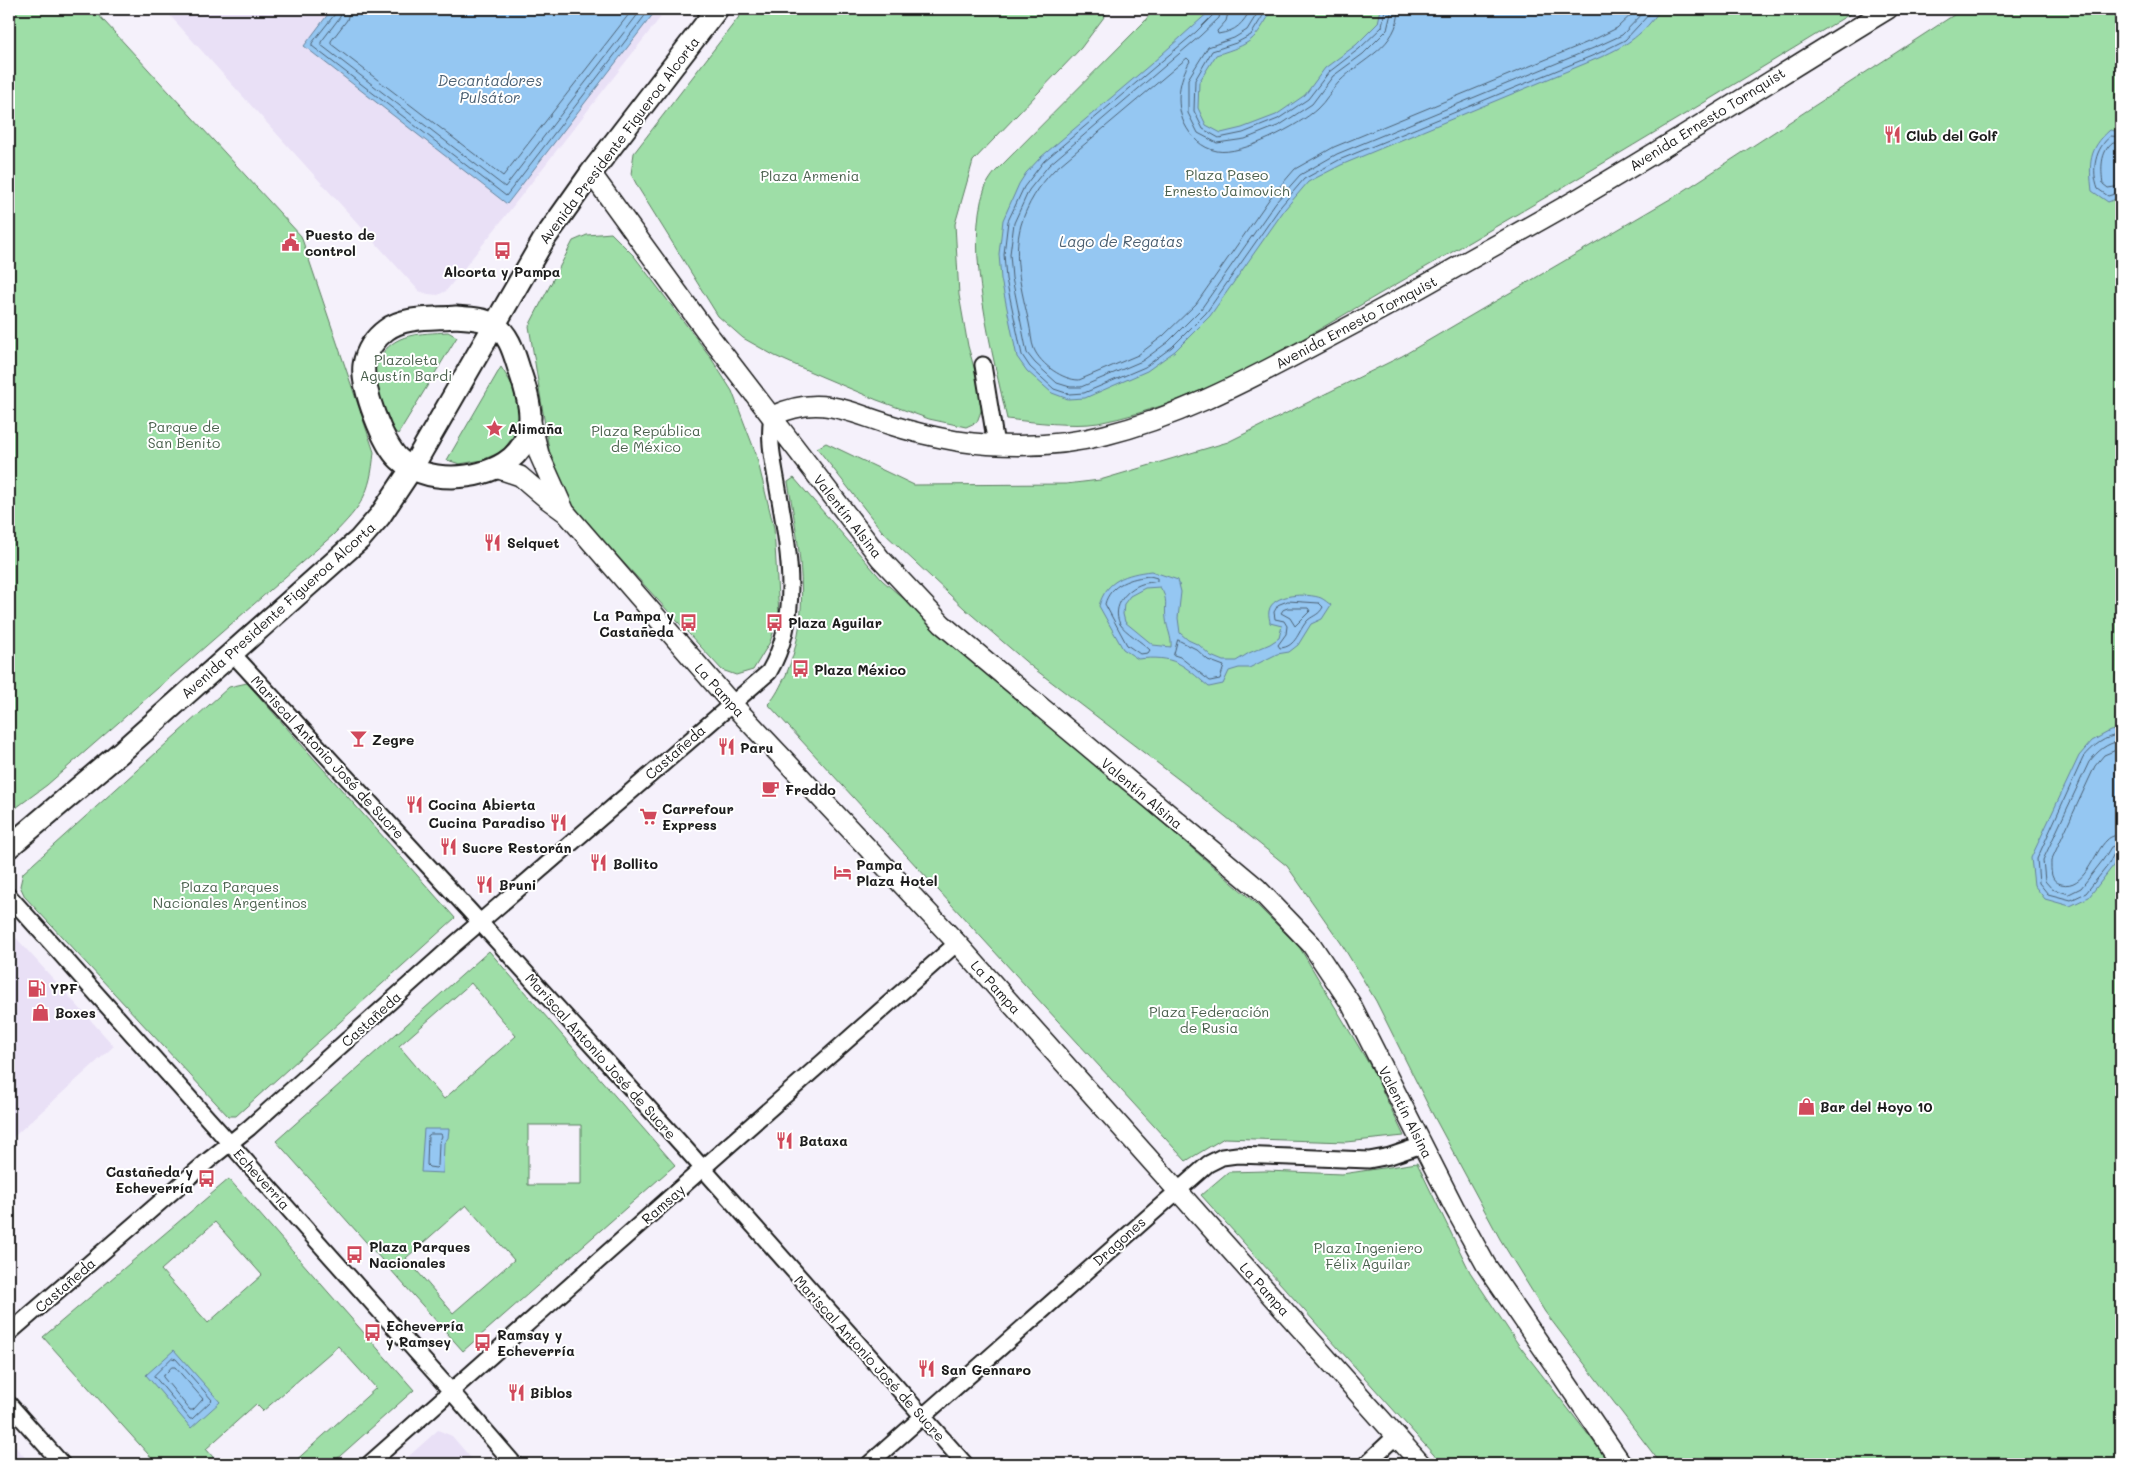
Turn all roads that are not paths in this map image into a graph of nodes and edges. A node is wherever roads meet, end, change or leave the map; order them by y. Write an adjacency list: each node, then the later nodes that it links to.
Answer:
1 (718, 9): 3 (main road, Avenida Presidente Figueroa Alcorta)
2 (1888, 9): 8 (street, Avenida Ernesto Tornquist)
3 (591, 173): 4 (main road, Avenida Presidente Figueroa Alcorta); 6 (street, Valentín Alsina)
4 (494, 324): 7 (main road); 9 (main road, Avenida Presidente Figueroa Alcorta); 9 (main road)
5 (983, 365): 8 (street)
6 (772, 416): 8 (street, Avenida Ernesto Tornquist); 13 (street, Castañeda); 19 (street, Valentín Alsina)
7 (530, 418): 10 (main road); 11 (street, La Pampa)
8 (996, 444)
9 (412, 468): 10 (main road); 12 (main road, Avenida Presidente Figueroa Alcorta)
10 (496, 468): 11 (street, La Pampa)
11 (566, 513): 13 (street, La Pampa)
12 (231, 652): 14 (main road, Avenida Presidente Figueroa Alcorta); 16 (street, Mariscal Antonio José de Sucre)
13 (732, 704): 16 (street, Castañeda); 17 (street, La Pampa)
14 (9, 847)
15 (9, 896): 18 (street, Echeverría)
16 (480, 922): 18 (street, Castañeda); 20 (street, Mariscal Antonio José de Sucre)
17 (957, 943): 20 (street, Ramsay); 21 (street, La Pampa)
18 (230, 1143): 22 (street, Castañeda); 23 (street, Echeverría)
19 (1422, 1144): 21 (street, Dragones); 34 (street, Valentín Alsina)
20 (702, 1169): 23 (street, Ramsay); 25 (street, Mariscal Antonio José de Sucre)
21 (1177, 1190): 25 (street, Dragones); 26 (street, La Pampa)
22 (9, 1333)
23 (451, 1391): 28 (street, Ramsay); 29 (street, Echeverría)
24 (9, 1404): 27 (street)
25 (922, 1416): 30 (street, Dragones); 31 (street, Mariscal Antonio José de Sucre)
26 (1396, 1436): 32 (street); 33 (street, La Pampa)
27 (62, 1464)
28 (369, 1464)
29 (514, 1464)
30 (869, 1464)
31 (965, 1464)
32 (1366, 1464)
33 (1422, 1464)
34 (1622, 1464)

